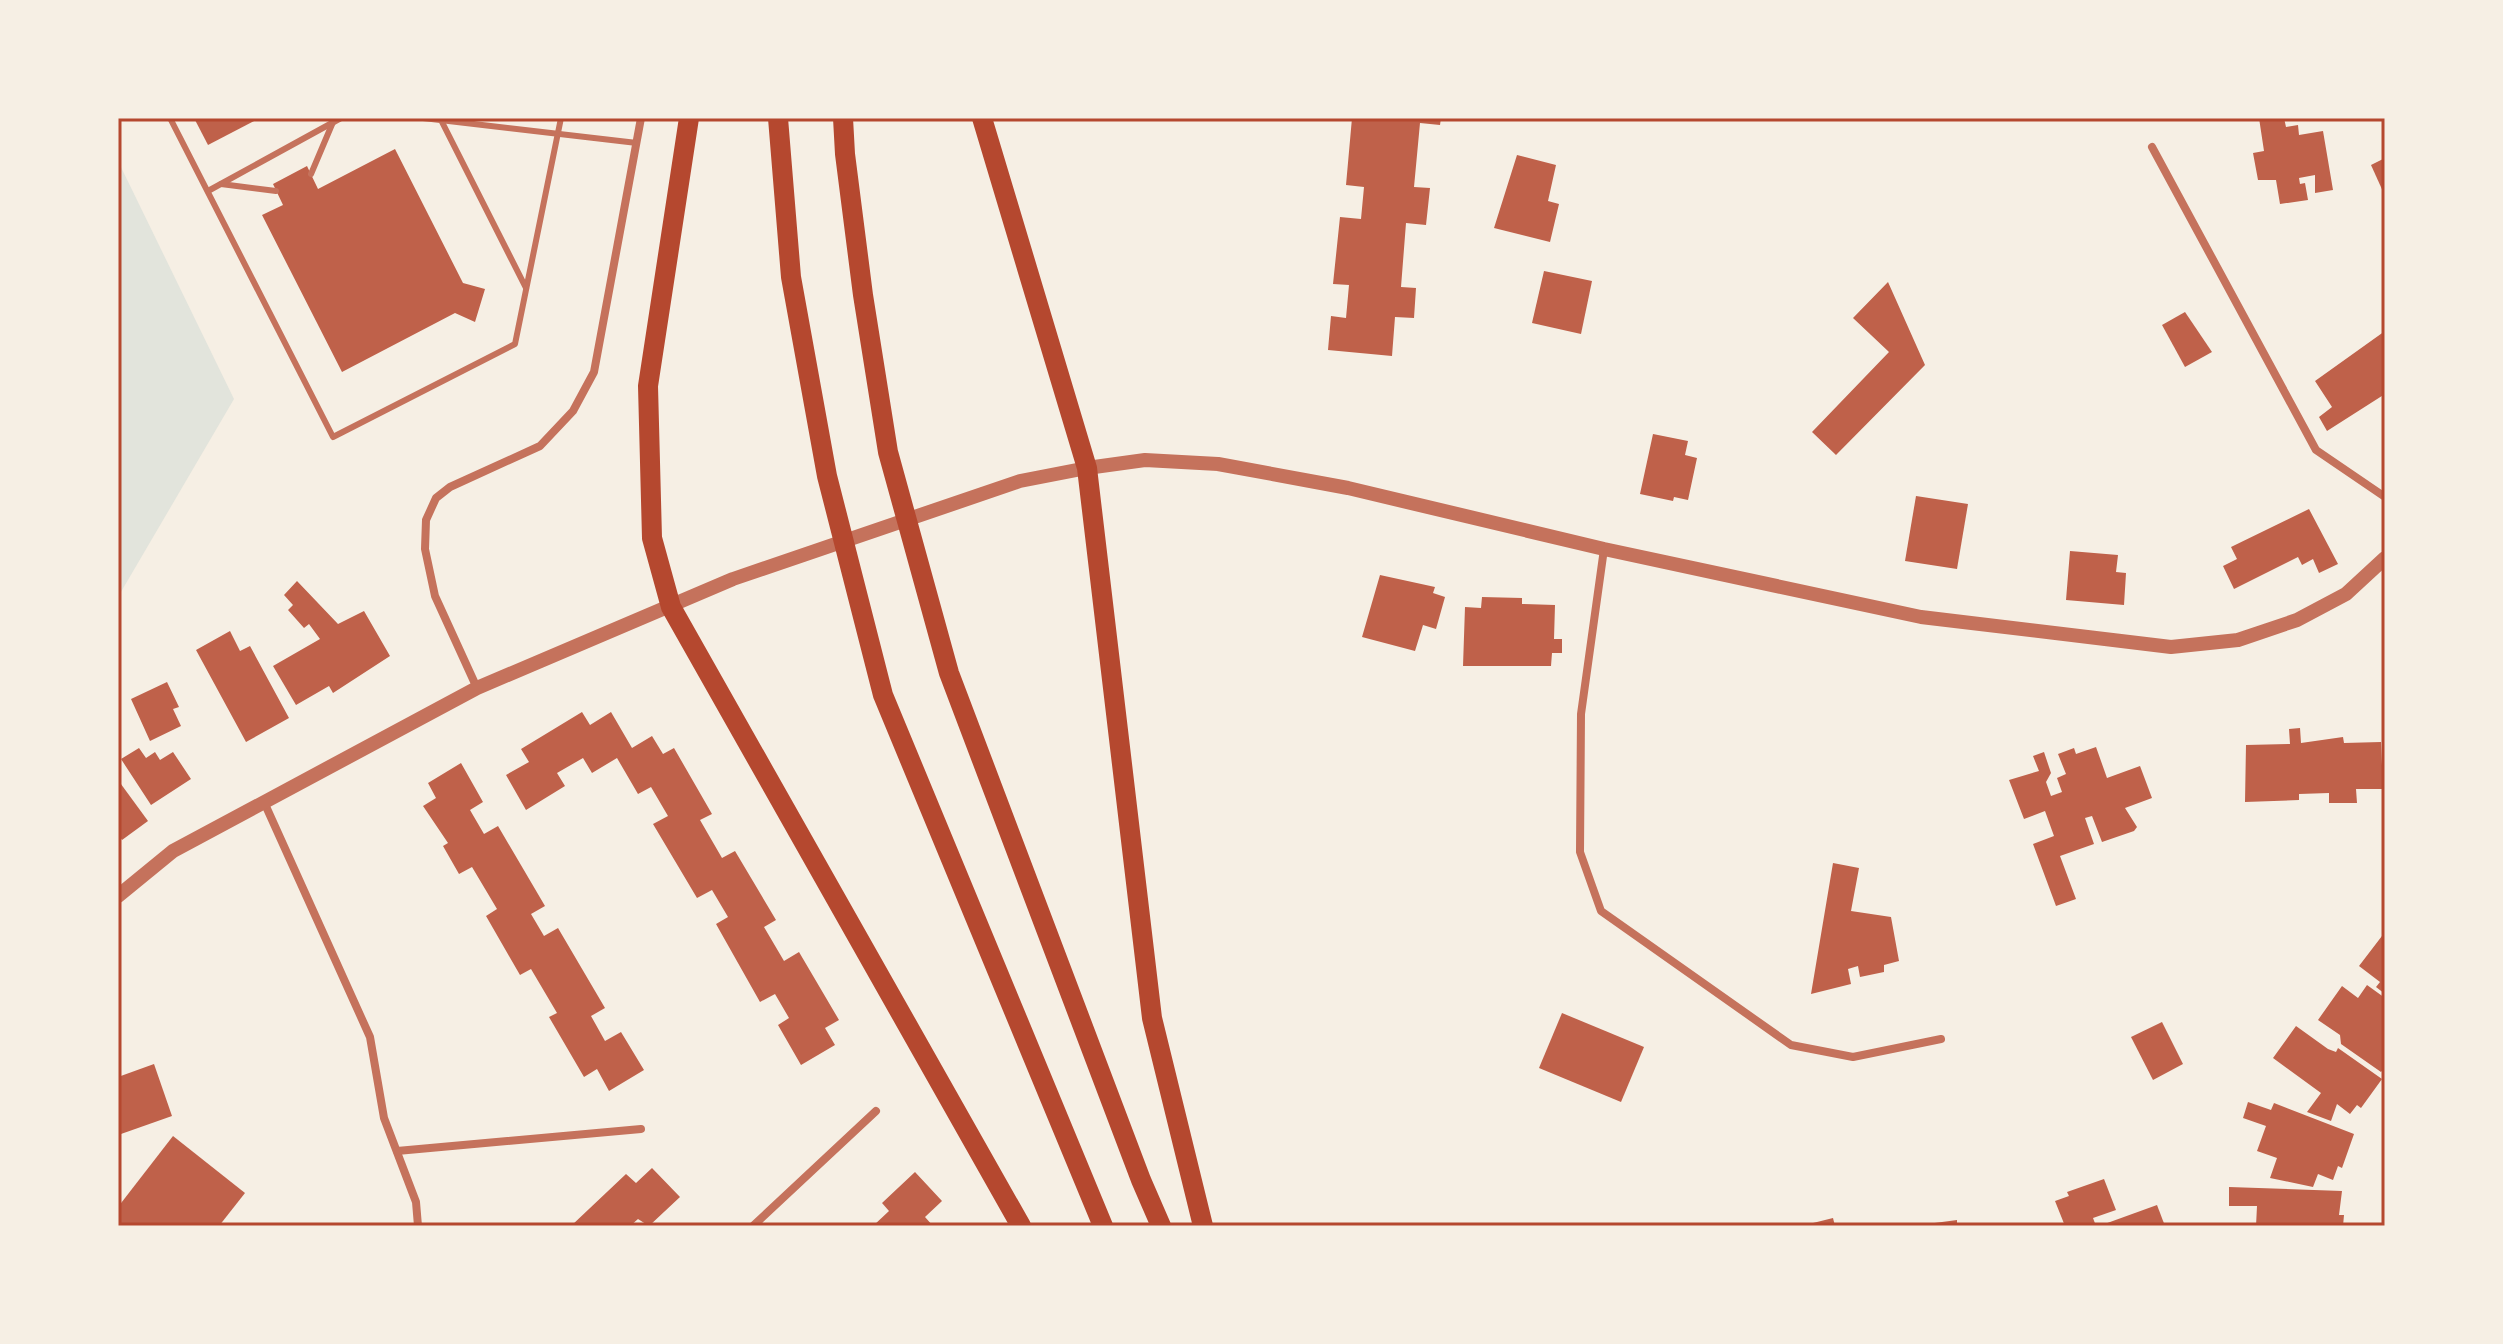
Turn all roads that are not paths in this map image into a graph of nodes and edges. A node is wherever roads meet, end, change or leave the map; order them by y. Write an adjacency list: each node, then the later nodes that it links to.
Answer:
1 (170, 118): 17 (lane)
2 (341, 118): 11 (lane)
3 (423, 118): 10 (lane)
4 (561, 118): 12 (lane)
5 (641, 118): 13 (street)
6 (689, 118): 24 (main road)
7 (778, 118): 35 (main road)
8 (843, 118): 36 (main road)
9 (982, 118): 20 (main road)
10 (441, 120): 12 (lane); 19 (lane)
11 (333, 122): 15 (lane); 16 (lane)
12 (558, 132): 13 (lane); 19 (lane)
13 (637, 143): 25 (street)
14 (2152, 147): 21 (street)
15 (311, 174)
16 (221, 184): 17 (lane); 18 (lane)
17 (208, 191): 19 (lane)
18 (276, 191)
19 (526, 288)
20 (1087, 468): 22 (street); 24 (street); 37 (main road)
21 (2385, 497)
22 (1604, 549): 23 (street); 28 (street)
23 (2385, 558)
24 (671, 607): 25 (street); 34 (main road)
25 (477, 688): 26 (street)
26 (264, 802): 27 (street); 31 (street)
27 (118, 896)
28 (1941, 1039)
29 (876, 1111): 33 (street)
30 (641, 1129): 31 (street)
31 (397, 1151): 32 (street)
32 (418, 1226)
33 (753, 1226)
34 (1021, 1226)
35 (1103, 1226)
36 (1161, 1226)
37 (1203, 1226)

